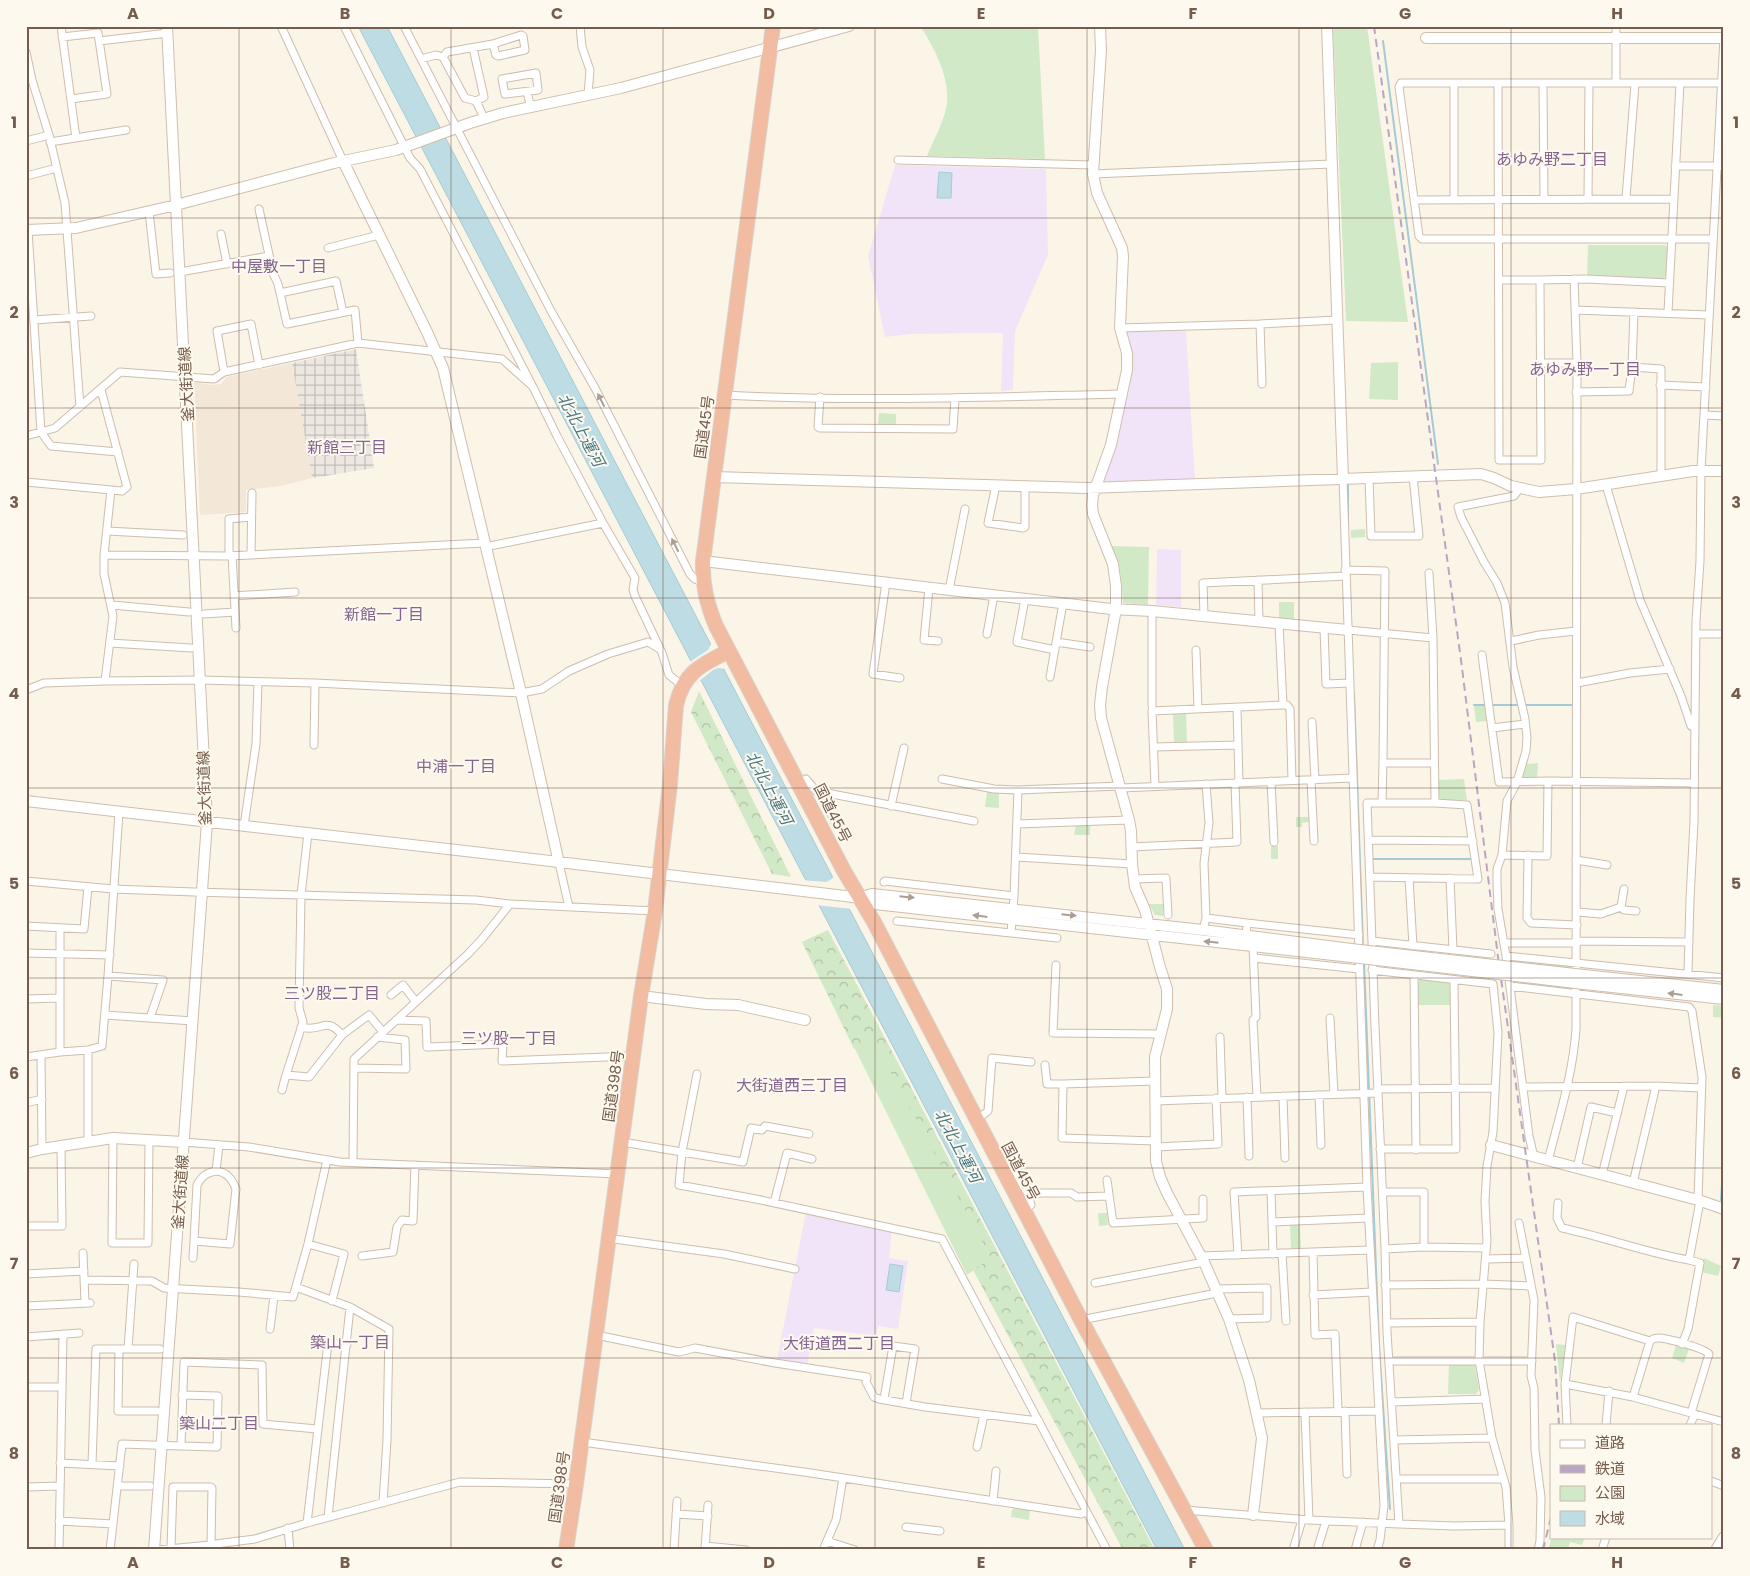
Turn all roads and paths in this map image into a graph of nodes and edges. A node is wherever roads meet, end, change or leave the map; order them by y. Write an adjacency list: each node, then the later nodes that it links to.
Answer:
1 (61, 26): 12 (street)
2 (281, 26): 45 (street)
3 (344, 26): 43 (street)
4 (404, 26): 22 (street)
5 (580, 26): 33 (street)
6 (773, 26): 18 (highway, 国道45号)
7 (849, 26): 18 (street)
8 (1100, 26): 50 (street)
9 (1327, 26): 46 (street)
10 (1616, 26): 14 (street)
11 (162, 30): 16 (street); 59 (street, 釜大街道線)
12 (62, 37): 16 (street); 34 (street)
13 (1426, 38): 14 (street)
14 (1616, 38): 15 (street); 28 (street)
15 (1724, 38): 30 (street)
16 (99, 41): 34 (street)
17 (493, 44): 17 (street); 19 (street)
18 (770, 47): 33 (street); 104 (highway, 国道45号)
19 (473, 48): 21 (street); 35 (street)
20 (26, 52): 23 (street)
21 (443, 57): 22 (street); 35 (street)
22 (421, 59): 38 (street)
23 (29, 81): 41 (street)
24 (1454, 83): 25 (street); 56 (street); 57 (street)
25 (1498, 83): 26 (street); 58 (street)
26 (1543, 83): 27 (street); 53 (street)
27 (1589, 83): 28 (street); 54 (street)
28 (1616, 83): 31 (street)
29 (1680, 83): 30 (street); 31 (street); 47 (street)
30 (1722, 83): 48 (street)
31 (1635, 84): 52 (street)
32 (527, 92): 32 (street); 36 (street)
33 (588, 95): 36 (street)
34 (71, 99): 40 (street)
35 (476, 100): 37 (street)
36 (531, 108): 37 (street)
37 (484, 118): 38 (street)
38 (453, 129): 43 (street); 143 (street, one-way to 38)
39 (126, 130): 40 (street)
40 (76, 138): 41 (street)
41 (50, 139): 42 (street); 49 (street)
42 (26, 142)
43 (407, 146): 45 (street); 98 (street)
44 (898, 160): 50 (street)
45 (343, 161): 59 (street); 65 (street)
46 (1332, 164): 50 (street); 86 (street)
47 (1675, 166): 48 (street); 55 (street)
48 (1720, 166): 68 (street)
49 (57, 168): 51 (street); 62 (street)
50 (1093, 169): 88 (street)
51 (26, 176)
52 (1626, 198): 54 (street); 55 (street)
53 (1544, 199): 54 (street); 58 (street)
54 (1588, 199)
55 (1674, 199): 67 (street)
56 (1414, 200): 57 (street); 66 (street)
57 (1454, 200): 58 (street)
58 (1499, 200): 66 (street)
59 (176, 205): 61 (street); 72 (street, 釜大街道線)
60 (258, 209): 70 (street)
61 (149, 212): 62 (street); 72 (street)
62 (67, 229): 63 (street); 84 (street)
63 (27, 230): 85 (street)
64 (221, 234): 71 (street)
65 (379, 235): 69 (street); 90 (street)
66 (1498, 238): 67 (street); 74 (street)
67 (1672, 239): 68 (street); 76 (street)
68 (1713, 239): 82 (street)
69 (328, 248)
70 (269, 256): 71 (street); 77 (street)
71 (227, 264): 72 (street)
72 (175, 272): 96 (street, 釜大街道線)
73 (1574, 279): 75 (street); 76 (street); 78 (street)
74 (1498, 280): 75 (street); 91 (street)
75 (1540, 280): 91 (street)
76 (1669, 282): 81 (street)
77 (280, 293): 79 (street); 79 (street)
78 (1575, 310): 80 (street); 92 (street)
79 (343, 312): 89 (street)
80 (1634, 312): 81 (street); 94 (street)
81 (1668, 312): 82 (street)
82 (1709, 315): 100 (street)
83 (92, 316): 84 (street)
84 (73, 318): 85 (street); 107 (street)
85 (34, 320): 110 (street)
86 (1338, 320): 87 (street); 118 (street)
87 (1260, 324): 88 (street); 97 (street)
88 (1120, 328): 103 (street)
89 (358, 343): 90 (street); 93 (street)
90 (436, 352): 98 (street); 134 (street)
91 (1540, 363): 92 (street)
92 (1577, 363): 102 (street)
93 (259, 365): 95 (street); 95 (street)
94 (1632, 367): 99 (street); 102 (street)
95 (224, 372): 96 (street)
96 (185, 378): 101 (street); 137 (street, 釜大街道線)
97 (1262, 384)
98 (533, 386): 131 (street)
99 (1660, 386): 100 (street); 116 (street)
100 (1706, 387): 108 (street)
101 (101, 390): 107 (street); 112 (street)
102 (1576, 392): 126 (street)
103 (1122, 394): 106 (street); 124 (street)
104 (725, 395): 105 (street); 117 (highway, 国道45号)
105 (820, 397): 106 (street); 106 (street)
106 (955, 398)
107 (80, 407): 110 (street)
108 (1704, 415): 109 (street); 114 (street)
109 (1724, 416)
110 (41, 432): 111 (street); 112 (street)
111 (26, 436)
112 (118, 452): 127 (street)
113 (1724, 470): 114 (street)
114 (1701, 471): 116 (street); 167 (street)
115 (1413, 476): 119 (street); 119 (street); 125 (street)
116 (1661, 476): 123 (street)
117 (714, 477): 121 (street); 139 (highway, 国道45号)
118 (1343, 478): 119 (street); 124 (street); 140 (street)
119 (1369, 478)
120 (26, 482): 127 (street)
121 (996, 485): 122 (street); 122 (street)
122 (1025, 485): 124 (street)
123 (1606, 485): 126 (street); 181 (street)
124 (1096, 487): 153 (street)
125 (1520, 488): 126 (street); 171 (street)
126 (1576, 489): 164 (street)
127 (111, 490): 132 (street)
128 (252, 493): 130 (street)
129 (965, 509): 146 (street)
130 (251, 517): 136 (street); 138 (street)
131 (603, 523): 134 (street); 176 (street)
132 (107, 531): 133 (street); 135 (street)
133 (183, 535)
134 (485, 545): 136 (street); 192 (street)
135 (104, 555): 137 (street); 152 (street)
136 (252, 555): 138 (street)
137 (194, 556): 138 (street); 185 (street, 釜大街道線)
138 (230, 556): 149 (street)
139 (703, 562): 143 (highway, 国道45号); 144 (street)
140 (1348, 571): 142 (street); 163 (street); 165 (street)
141 (1429, 572): 169 (street)
142 (1258, 580): 158 (street); 159 (street)
143 (703, 582): 179 (highway, 国道45号)
144 (886, 582): 145 (street); 183 (street)
145 (930, 588): 146 (street); 170 (street)
146 (949, 590): 148 (street)
147 (295, 592): 149 (street)
148 (994, 595): 150 (street); 166 (street)
149 (234, 596): 156 (street)
150 (1025, 599): 151 (street); 177 (street)
151 (1064, 603): 153 (street); 172 (street)
152 (112, 605): 155 (street); 173 (street)
153 (1116, 609): 154 (street); 220 (street)
154 (1152, 611): 158 (street); 194 (street)
155 (189, 612)
156 (235, 612): 157 (street); 161 (street)
157 (204, 614)
158 (1204, 616): 159 (street)
159 (1260, 622): 160 (street)
160 (1279, 624): 162 (street); 193 (street)
161 (236, 628)
162 (1324, 628): 163 (street); 189 (street)
163 (1351, 631): 165 (street); 189 (street)
164 (1576, 631): 171 (street); 187 (street)
165 (1384, 633): 169 (street); 205 (street)
166 (987, 634)
167 (1697, 634): 168 (street); 199 (street)
168 (1724, 634)
169 (1433, 638): 206 (street)
170 (938, 641)
171 (1510, 641): 198 (street)
172 (1056, 642): 174 (street); 177 (street)
173 (110, 643): 175 (street); 184 (street)
174 (1090, 647)
175 (191, 648)
176 (658, 648): 190 (street); 192 (street)
177 (1055, 650): 182 (street)
178 (1196, 650): 196 (street)
179 (725, 653): 190 (highway, 国道398号); 215 (highway, 国道45号)
180 (1482, 655): 200 (street)
181 (1670, 669): 187 (street); 199 (street)
182 (1050, 677)
183 (900, 678)
184 (105, 680): 185 (street); 191 (street)
185 (200, 680): 186 (street); 230 (street, 釜大街道線)
186 (258, 682): 188 (street); 233 (street)
187 (1577, 682): 214 (street)
188 (315, 683): 192 (street); 201 (street)
189 (1350, 683): 207 (street)
190 (683, 686): 248 (highway, 国道398号)
191 (26, 690)
192 (521, 694): 245 (street)
193 (1283, 705): 195 (street); 209 (street)
194 (1152, 706)
195 (1237, 708): 196 (street); 202 (street)
196 (1198, 709): 203 (street)
197 (1312, 722): 210 (street)
198 (1526, 724): 200 (street); 213 (street)
199 (1694, 726): 218 (street)
200 (1492, 728): 213 (street)
201 (314, 745)
202 (1238, 745): 203 (street); 216 (street)
203 (1154, 747): 219 (street)
204 (904, 748): 225 (street)
205 (1383, 763): 206 (street); 223 (street)
206 (1434, 763): 224 (street)
207 (1352, 778): 210 (street); 231 (street)
208 (942, 779): 221 (street)
209 (1292, 780): 210 (street); 211 (street)
210 (1313, 780): 236 (street)
211 (1271, 781): 216 (street); 238 (street)
212 (1548, 781): 213 (street); 214 (street); 242 (street)
213 (1517, 782): 241 (street)
214 (1577, 782): 218 (street); 244 (street)
215 (799, 783): 225 (street); 261 (highway, 国道45号)
216 (1237, 783): 217 (street); 239 (street)
217 (1206, 784): 219 (street); 239 (street)
218 (1694, 784): 285 (street)
219 (1155, 786): 220 (street)
220 (1120, 787): 221 (street); 227 (street)
221 (1018, 790): 232 (street)
222 (26, 800): 226 (street)
223 (1382, 802): 224 (street); 229 (street)
224 (1435, 803): 237 (street)
225 (891, 806): 228 (street)
226 (119, 812): 230 (street); 256 (street)
227 (1129, 820): 232 (street); 240 (street)
228 (974, 821)
229 (1365, 821): 231 (street); 235 (street)
230 (207, 822): 233 (street); 258 (street, 釜大街道線)
231 (1355, 822): 280 (street)
232 (1017, 824): 243 (street)
233 (244, 826): 234 (street)
234 (308, 833): 245 (street); 259 (street)
235 (1369, 840): 237 (street); 249 (street)
236 (1314, 841)
237 (1473, 841): 252 (street)
238 (1274, 842)
239 (1206, 844): 240 (street); 270 (street)
240 (1131, 847): 246 (street)
241 (1502, 855): 242 (street); 286 (street)
242 (1528, 855): 274 (street)
243 (1016, 857): 246 (street); 260 (street)
244 (1576, 860): 247 (street); 267 (street)
245 (559, 863): 248 (street); 263 (street)
246 (1132, 864): 250 (street)
247 (1607, 865)
248 (659, 875): 261 (street); 265 (highway, 国道398号)
249 (1370, 877): 251 (street); 283 (street)
250 (1133, 878): 269 (street); 272 (street)
251 (1409, 878): 252 (street); 288 (street)
252 (1450, 878): 289 (street)
253 (26, 881): 255 (street)
254 (884, 882): 260 (street)
255 (88, 887): 256 (street); 276 (street)
256 (113, 889): 258 (street); 294 (street)
257 (1624, 889): 264 (street)
258 (202, 893): 259 (street); 321 (street, 釜大街道線)
259 (301, 895): 262 (street); 322 (street)
260 (1014, 896): 268 (street)
261 (855, 897): 268 (street); 359 (highway, 国道45号)
262 (510, 904): 263 (street); 315 (street)
263 (569, 907): 265 (street)
264 (1621, 907): 266 (street); 267 (street)
265 (655, 910): 311 (highway, 国道398号)
266 (1636, 911)
267 (1577, 912): 274 (street)
268 (1013, 915): 272 (street, one-way to 272); 278 (street); 279 (street)
269 (1168, 915)
270 (1206, 918): 273 (street); 277 (street)
271 (897, 922): 278 (street)
272 (1149, 924): 277 (street); 279 (street)
273 (1247, 924): 280 (street); 281 (street)
274 (1577, 925): 284 (street)
275 (26, 926): 276 (street)
276 (60, 928): 292 (street)
277 (1203, 930): 281 (street)
278 (1011, 933): 282 (street)
279 (1152, 935): 287 (street, one-way to 279); 323 (street)
280 (1358, 935): 299 (street)
281 (1246, 936): 291 (street)
282 (1057, 938)
283 (1372, 941): 288 (street); 300 (street)
284 (1577, 942): 285 (street); 286 (street); 297 (street)
285 (1689, 942): 301 (street)
286 (1504, 943): 295 (street)
287 (1253, 946): 291 (street); 296 (street)
288 (1413, 946): 289 (street)
289 (1453, 950): 293 (street)
290 (26, 953): 292 (street)
291 (1351, 953): 305 (street, bridge)
292 (60, 954): 294 (street); 312 (street)
293 (1491, 954)
294 (110, 955): 303 (street)
295 (1506, 956): 297 (street); 307 (street)
296 (1254, 958): 299 (street); 353 (street)
297 (1577, 963): 301 (street); 309 (street)
298 (1056, 965): 323 (street)
299 (1359, 969): 348 (street)
300 (1372, 970): 302 (street); 348 (street)
301 (1688, 974): 304 (street)
302 (1414, 975): 306 (street); 343 (street)
303 (108, 976): 316 (street); 317 (street)
304 (1724, 978)
305 (1584, 979): 308 (street); 314 (street, one-way to 305)
306 (1454, 981): 344 (street); 345 (street)
307 (1510, 986): 309 (street); 339 (street)
308 (1724, 990)
309 (1576, 993): 340 (street); 346 (street)
310 (390, 995): 315 (street)
311 (641, 996): 320 (street); 330 (highway, 国道398号)
312 (59, 998): 313 (street); 328 (street)
313 (26, 999)
314 (1724, 999)
315 (416, 1002): 319 (street)
316 (105, 1015): 317 (street); 327 (street)
317 (150, 1018): 321 (street)
318 (1330, 1018): 349 (street)
319 (396, 1020): 324 (street); 330 (street)
320 (805, 1020)
321 (193, 1021): 364 (street, 釜大街道線)
322 (301, 1027): 325 (street); 336 (street)
323 (1160, 1034): 337 (street)
324 (380, 1035): 325 (street); 334 (street); 334 (street)
325 (342, 1036): 336 (street)
326 (1220, 1037): 354 (street)
327 (88, 1050): 328 (street); 363 (street)
328 (60, 1052): 329 (street)
329 (41, 1055): 331 (street); 355 (street)
330 (634, 1056): 365 (highway, 国道398号)
331 (26, 1057)
332 (1031, 1062): 359 (street)
333 (1045, 1065): 338 (street)
334 (354, 1068): 382 (street)
335 (697, 1074): 374 (street)
336 (286, 1075): 347 (street)
337 (1155, 1081): 338 (street); 356 (street)
338 (1063, 1084): 366 (street)
339 (1522, 1086): 340 (street); 377 (street)
340 (1567, 1086): 341 (street); 381 (street)
341 (1624, 1086): 342 (street); 358 (street)
342 (1656, 1086): 346 (street); 390 (street)
343 (1416, 1088): 344 (street); 348 (street); 373 (street)
344 (1457, 1088): 345 (street); 373 (street)
345 (1494, 1088): 369 (street)
346 (1701, 1088): 397 (street)
347 (282, 1090)
348 (1372, 1093): 349 (street); 372 (street); 391 (street)
349 (1334, 1094): 350 (street)
350 (1319, 1095): 351 (street); 368 (street)
351 (1283, 1096): 353 (street); 378 (street)
352 (1247, 1097): 353 (street); 354 (street); 376 (street)
353 (1257, 1097)
354 (1219, 1098): 356 (street); 366 (street)
355 (42, 1099): 357 (street); 371 (street)
356 (1155, 1101): 366 (street)
357 (26, 1103)
358 (1618, 1113): 385 (street); 388 (street)
359 (976, 1120): 384 (highway, 国道45号)
360 (809, 1134): 374 (street)
361 (113, 1138): 362 (street); 362 (street); 363 (street)
362 (149, 1140): 364 (street)
363 (88, 1141): 370 (street)
364 (183, 1142): 367 (street); 436 (street, 釜大街道線)
365 (622, 1142): 374 (street); 387 (highway, 国道398号)
366 (1156, 1144): 403 (street)
367 (219, 1145): 380 (street); 386 (street)
368 (1321, 1145)
369 (1491, 1145): 377 (street); 411 (street)
370 (61, 1146): 371 (street); 406 (street)
371 (42, 1149): 375 (street)
372 (1380, 1149): 373 (street); 393 (street)
373 (1416, 1150)
374 (682, 1152): 398 (street)
375 (26, 1153)
376 (1249, 1156)
377 (1534, 1156): 381 (street)
378 (1285, 1158)
379 (812, 1159): 398 (street)
380 (327, 1160): 382 (street); 409 (street)
381 (1548, 1161): 385 (street)
382 (353, 1162): 383 (street)
383 (415, 1165): 387 (street); 419 (street)
384 (1000, 1166): 394 (street); 401 (highway, 国道45号)
385 (1577, 1168): 388 (street)
386 (216, 1171): 408 (street); 408 (street)
387 (618, 1174): 407 (highway, 国道398号)
388 (1602, 1175): 390 (street)
389 (1107, 1180): 395 (street)
390 (1633, 1183): 397 (street)
391 (1367, 1186): 392 (street); 402 (street)
392 (1271, 1191): 404 (street); 418 (street)
393 (1383, 1192): 410 (street); 413 (street)
394 (1028, 1193): 395 (street); 401 (street)
395 (1108, 1196): 403 (street)
396 (1203, 1199): 403 (street)
397 (1699, 1200): 400 (street); 424 (street)
398 (774, 1203): 480 (street)
399 (1558, 1203): 424 (street)
400 (1724, 1209)
401 (1023, 1210): 445 (highway, 国道45号)
402 (1369, 1218): 404 (street); 412 (street)
403 (1180, 1219): 422 (street)
404 (1272, 1222): 417 (street)
405 (1519, 1223): 421 (street)
406 (26, 1226)
407 (608, 1240): 426 (street); 452 (highway, 国道398号)
408 (194, 1242): 420 (street)
409 (308, 1244): 435 (street); 441 (street)
410 (1424, 1247): 411 (street); 413 (street)
411 (1486, 1248): 423 (street)
412 (1370, 1250): 414 (street); 438 (street)
413 (1385, 1250): 433 (street)
414 (1313, 1252): 416 (street); 439 (street)
415 (83, 1253): 427 (street)
416 (1282, 1253): 417 (street); 446 (street)
417 (1273, 1254): 418 (street)
418 (1238, 1255): 422 (street)
419 (362, 1256)
420 (193, 1258)
421 (1526, 1258): 423 (street); 434 (street)
422 (1203, 1259): 431 (street); 437 (street)
423 (1486, 1259): 432 (street)
424 (1689, 1260): 455 (street)
425 (134, 1264): 430 (street)
426 (796, 1269)
427 (84, 1271): 428 (street); 429 (street)
428 (26, 1274)
429 (85, 1280): 430 (street); 442 (street)
430 (133, 1281): 436 (street); 458 (street)
431 (1095, 1283)
432 (1484, 1284): 433 (street); 434 (street); 447 (street)
433 (1386, 1285): 448 (street)
434 (1530, 1286): 462 (street)
435 (296, 1287): 440 (street); 441 (street)
436 (173, 1289): 440 (street); 489 (street, 釜大街道線)
437 (1217, 1291): 444 (street); 444 (street); 445 (street)
438 (1372, 1292): 439 (street); 475 (street)
439 (1313, 1294): 474 (street)
440 (274, 1296): 449 (street)
441 (332, 1301): 443 (street)
442 (26, 1306)
443 (350, 1307): 456 (street); 509 (street)
444 (1229, 1318): 477 (street)
445 (1081, 1320): 511 (highway, 国道45号)
446 (1286, 1321)
447 (1480, 1322): 448 (street); 461 (street)
448 (1387, 1323): 460 (street)
449 (270, 1329)
450 (79, 1333): 451 (street)
451 (63, 1334): 453 (street); 465 (street)
452 (596, 1335): 469 (street); 488 (highway, 国道398号)
453 (26, 1337)
454 (1650, 1341): 455 (street); 463 (street); 468 (street)
455 (1682, 1344): 478 (street)
456 (347, 1345): 485 (street); 516 (street)
457 (119, 1349): 458 (street); 473 (street); 493 (street)
458 (128, 1349): 459 (street)
459 (160, 1349)
460 (1389, 1360): 461 (street); 471 (street)
461 (1479, 1360): 462 (street); 470 (street)
462 (1532, 1361): 551 (street)
463 (1565, 1384): 466 (street); 482 (street)
464 (26, 1387): 465 (street)
465 (62, 1388): 492 (street)
466 (1609, 1392): 468 (street); 483 (street)
467 (182, 1395): 485 (street); 490 (street); 490 (street)
468 (1632, 1397): 478 (street)
469 (884, 1399): 472 (street); 472 (street)
470 (1486, 1399): 471 (street); 486 (street)
471 (1392, 1402): 487 (street)
472 (906, 1403): 479 (street)
473 (157, 1411)
474 (1341, 1411): 475 (street); 476 (street); 496 (street)
475 (1378, 1411): 523 (street)
476 (1305, 1412): 477 (street); 517 (street)
477 (1257, 1413): 514 (street)
478 (1693, 1413): 481 (street); 484 (street)
479 (984, 1414): 480 (street); 491 (street)
480 (1039, 1421): 512 (street)
481 (1724, 1422)
482 (1567, 1424)
483 (1606, 1424)
484 (1690, 1424)
485 (317, 1429): 521 (street)
486 (1492, 1438): 487 (street); 499 (street)
487 (1395, 1440): 498 (street)
488 (582, 1442): 497 (street); 501 (highway, 国道398号)
489 (163, 1446): 490 (street); 494 (street); 537 (street, 釜大街道線)
490 (181, 1446)
491 (977, 1447)
492 (60, 1463): 493 (street); 502 (street)
493 (92, 1464): 494 (street)
494 (120, 1466): 503 (street)
495 (996, 1471): 507 (street)
496 (1347, 1474)
497 (842, 1478): 507 (street); 530 (street)
498 (1397, 1479): 499 (street); 524 (street)
499 (1504, 1479): 525 (street)
500 (1712, 1481): 505 (street)
501 (576, 1484): 509 (street); 539 (highway, 国道398号)
502 (59, 1486): 506 (street); 518 (street)
503 (118, 1486): 504 (street); 522 (street)
504 (150, 1486)
505 (1724, 1486)
506 (26, 1487)
507 (993, 1500): 512 (street)
508 (677, 1501): 513 (street)
509 (383, 1503): 516 (street)
510 (708, 1505): 515 (street)
511 (1185, 1510): 514 (street); 545 (highway, 国道45号)
512 (1086, 1511): 544 (street)
513 (676, 1514): 515 (street); 540 (street)
514 (1253, 1515): 517 (street)
515 (708, 1516): 534 (street)
516 (328, 1517): 521 (street)
517 (1306, 1520): 519 (street); 546 (street)
518 (59, 1521): 522 (street); 535 (street)
519 (1326, 1521): 520 (street); 547 (street)
520 (1363, 1522): 523 (street); 548 (street)
521 (307, 1523): 527 (street)
522 (112, 1524): 536 (street)
523 (1382, 1524): 524 (street); 549 (street)
524 (1400, 1524): 525 (street)
525 (1509, 1526): 550 (street)
526 (906, 1527): 528 (street)
527 (288, 1528): 531 (street); 538 (street)
528 (940, 1531)
529 (1606, 1538): 552 (street)
530 (827, 1541): 542 (street); 543 (street)
531 (211, 1544): 532 (street); 533 (street)
532 (172, 1548): 533 (street); 537 (street)
533 (200, 1548)
534 (705, 1548): 541 (street)
535 (59, 1550)
536 (110, 1550)
537 (156, 1550)
538 (290, 1550)
539 (566, 1550)
540 (674, 1550)
541 (746, 1550)
542 (823, 1550)
543 (855, 1550)
544 (1107, 1550)
545 (1206, 1550)
546 (1293, 1550)
547 (1317, 1550)
548 (1355, 1550)
549 (1377, 1550)
550 (1509, 1550)
551 (1538, 1550)
552 (1602, 1550)

